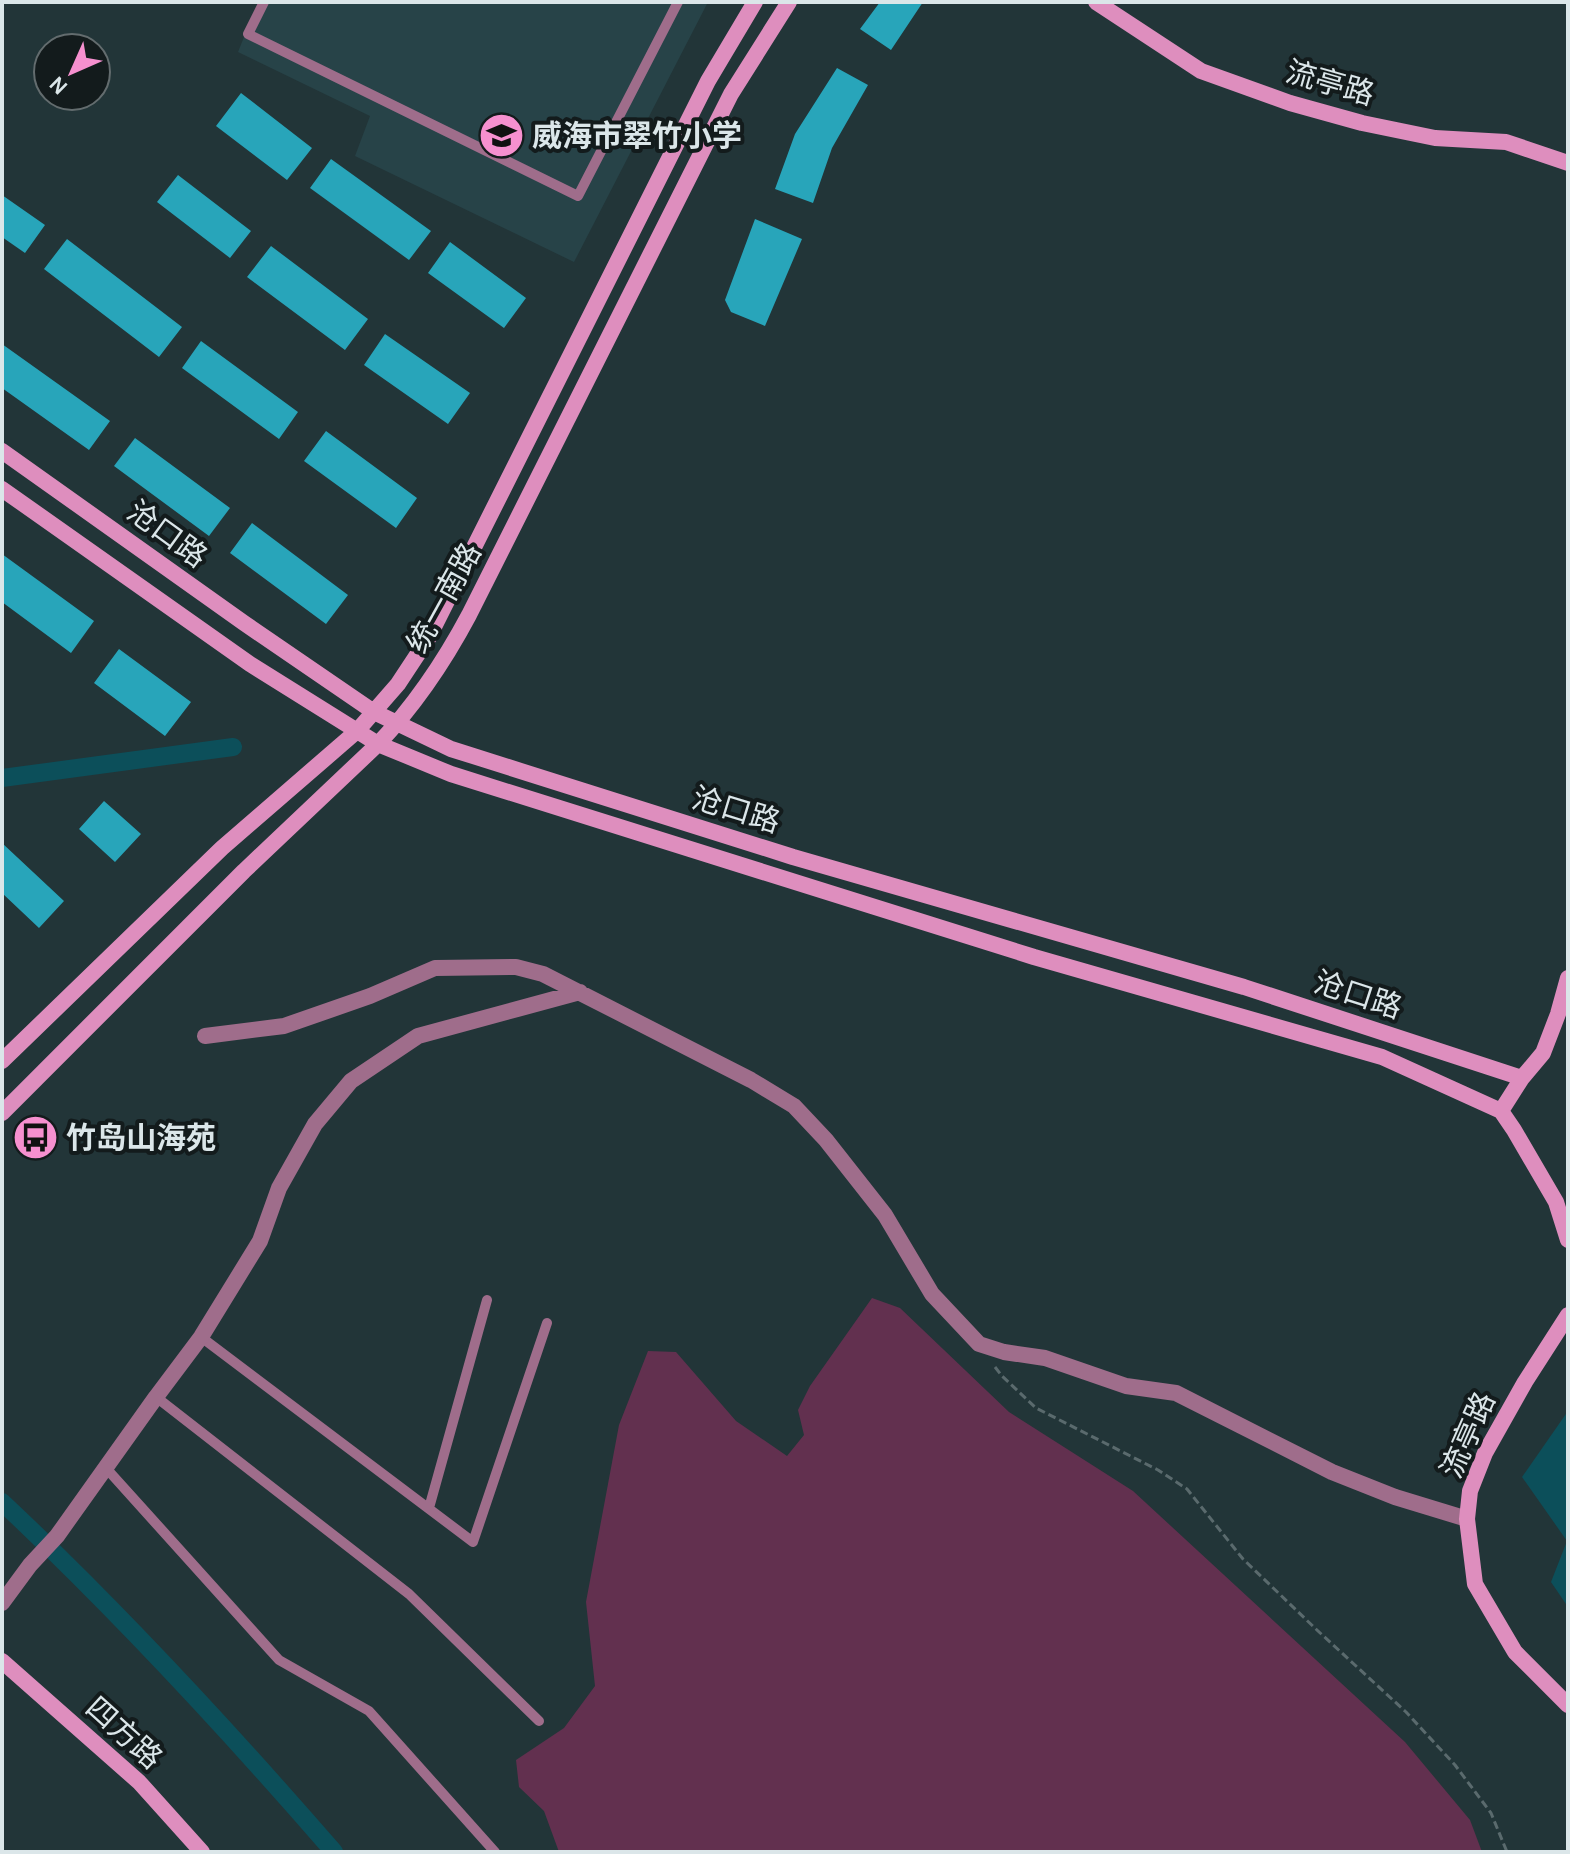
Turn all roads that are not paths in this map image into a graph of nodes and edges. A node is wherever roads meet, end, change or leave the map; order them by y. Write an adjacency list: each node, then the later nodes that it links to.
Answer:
1 (264, 2): 2 (lane)
2 (678, 2)
3 (755, 2): 9 (street, 统一南路)
4 (789, 2): 10 (street, 统一南路)
5 (1096, 2): 6 (street, 流亭路)
6 (1568, 163)
7 (2, 451): 9 (street, 沧口路)
8 (2, 489): 11 (street, 沧口路)
9 (374, 712): 10 (street, 沧口路); 11 (street, 统一南路)
10 (397, 724): 12 (street, 统一南路); 17 (street, 沧口路)
11 (357, 731): 12 (street, 沧口路); 16 (street, 统一南路)
12 (378, 744): 18 (street, 沧口路); 19 (street, 统一南路)
13 (1568, 978): 17 (street)
14 (580, 992): 15 (street); 24 (street); 28 (street)
15 (205, 1036)
16 (2, 1061)
17 (1522, 1078): 18 (street)
18 (1501, 1111): 20 (street)
19 (2, 1113)
20 (1568, 1240)
21 (487, 1300): 27 (lane)
22 (1568, 1315): 28 (street, 流亭路)
23 (547, 1323): 27 (lane)
24 (201, 1337): 25 (street); 27 (lane)
25 (156, 1397): 26 (street); 32 (lane)
26 (106, 1468): 29 (street); 34 (lane)
27 (429, 1508)
28 (1467, 1519): 31 (street, 流亭路)
29 (2, 1603)
30 (2, 1661): 33 (street, 四方路)
31 (1568, 1705)
32 (539, 1721)
33 (202, 1852)
34 (495, 1852)

